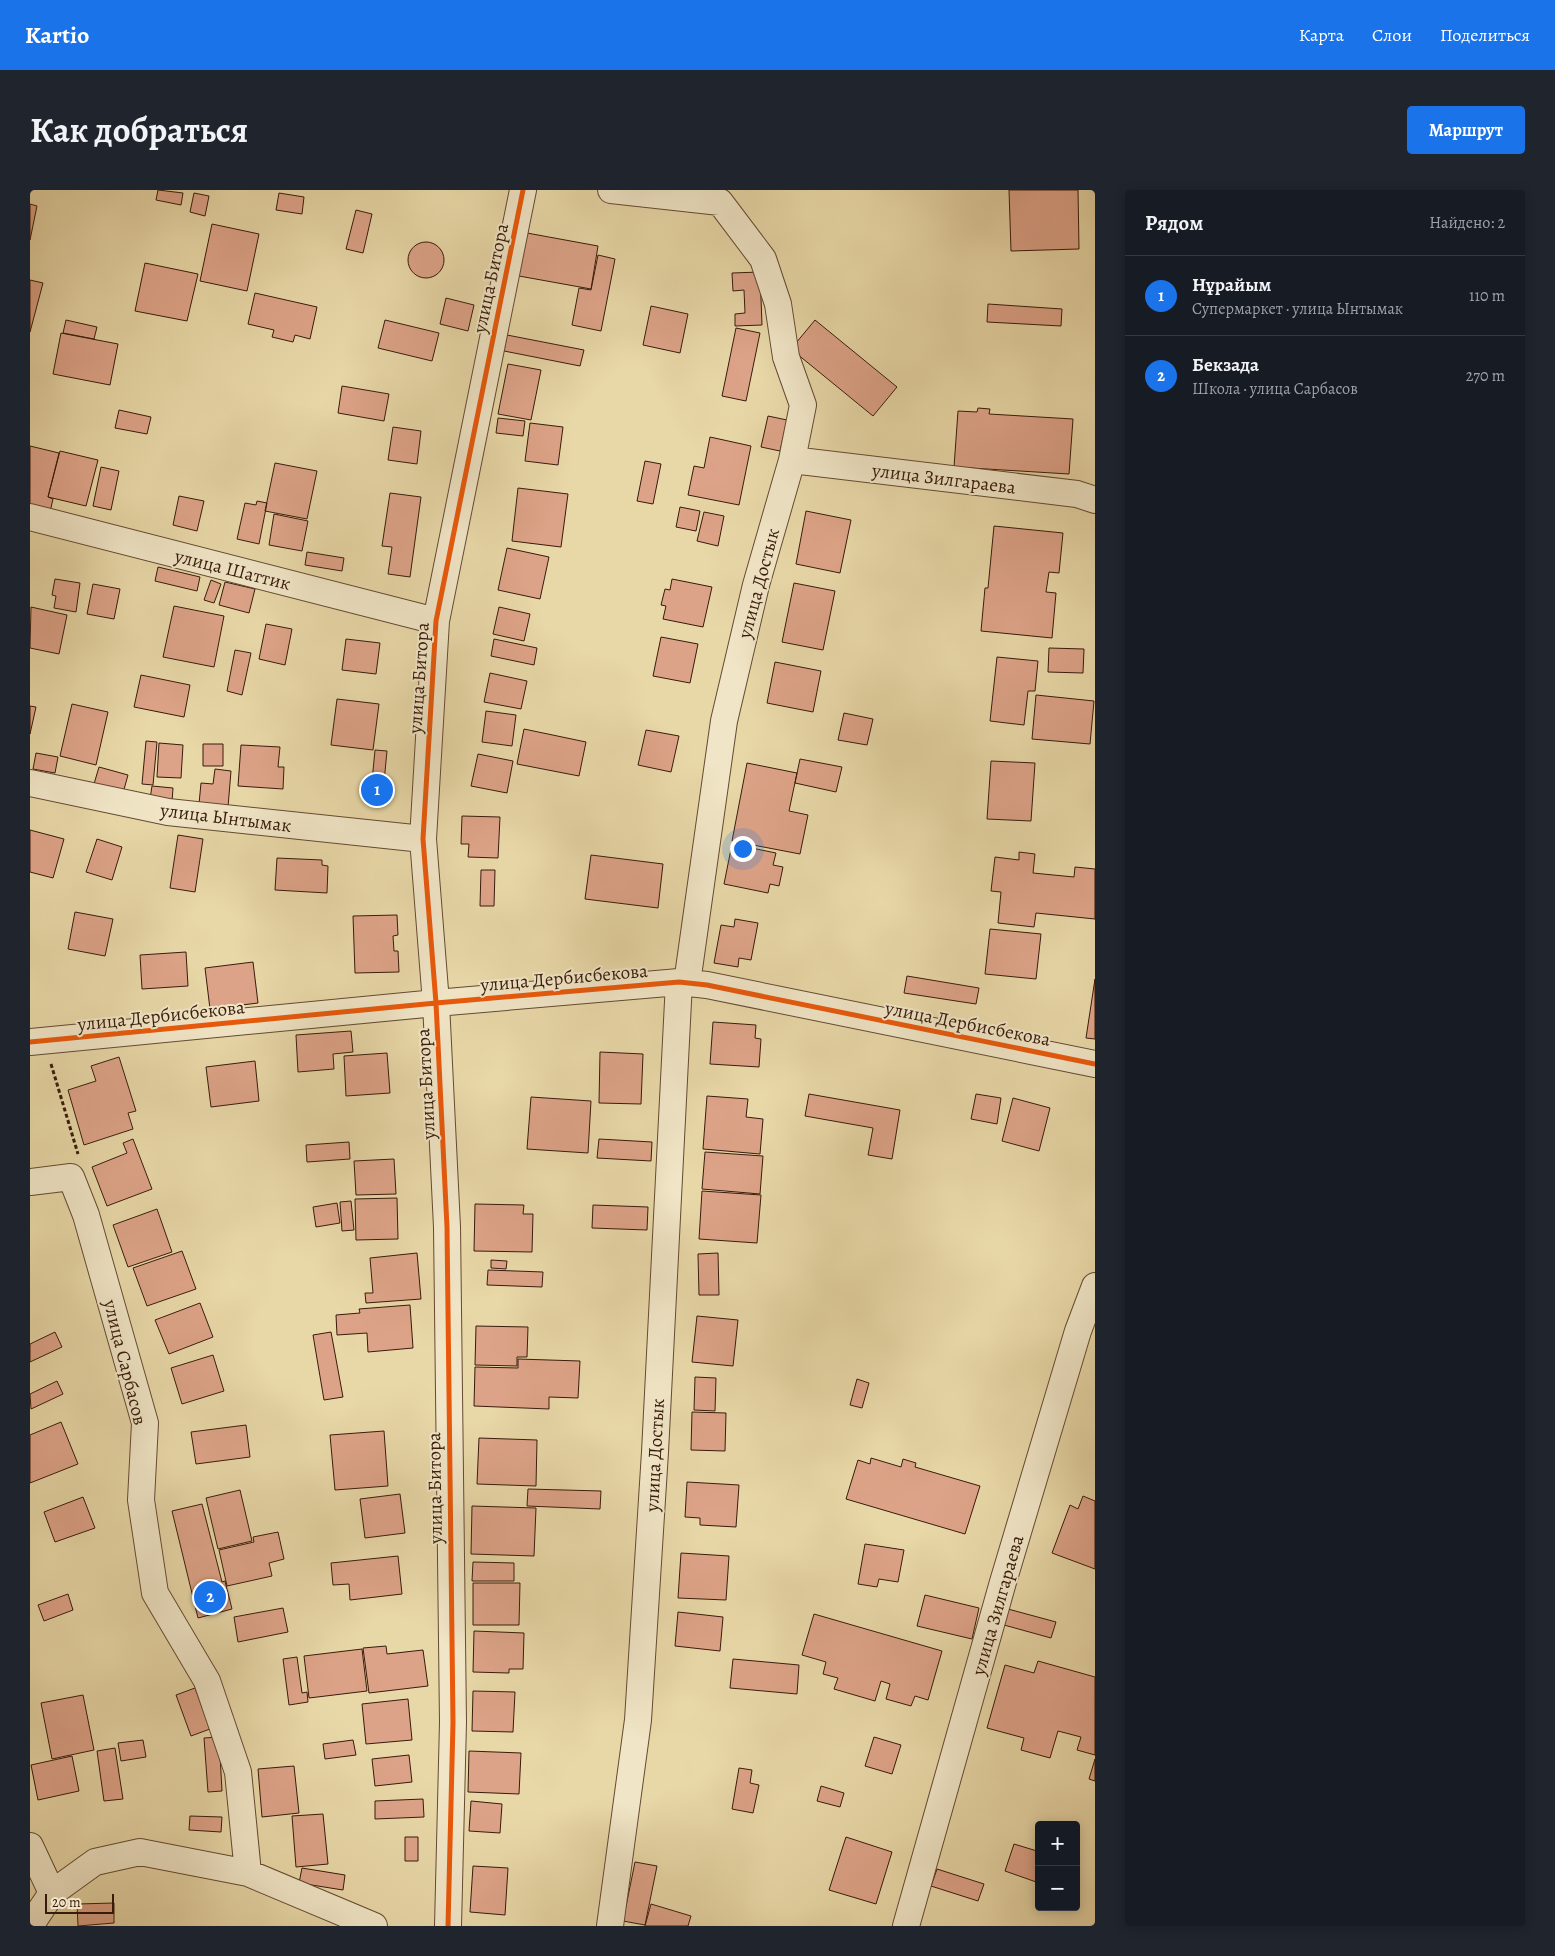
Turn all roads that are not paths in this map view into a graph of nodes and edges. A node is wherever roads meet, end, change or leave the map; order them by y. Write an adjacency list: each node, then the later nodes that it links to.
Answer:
1 (523, 190): 6 (street, улица Битора)
2 (611, 190): 3 (street, улица Достык)
3 (792, 460): 4 (street, улица Зилгараева); 9 (street, улица Достык)
4 (1095, 500)
5 (30, 517): 6 (street, улица Шаттик)
6 (436, 621): 8 (street, улица Битора)
7 (30, 783): 8 (street, улица Ынтымак)
8 (423, 839): 10 (street, улица Битора)
9 (683, 982): 10 (street, улица Дербисбекова); 12 (street, улица Дербисбекова); 21 (street, улица Достык)
10 (436, 1003): 11 (street, улица Дербисбекова); 20 (street, улица Битора)
11 (37, 1041)
12 (1095, 1064)
13 (30, 1182): 16 (street, улица Сарбасов)
14 (1095, 1286): 22 (street, улица Зилгараева)
15 (30, 1846): 17 (street)
16 (248, 1873): 17 (street); 19 (street)
17 (52, 1893): 18 (street)
18 (30, 1926)
19 (374, 1926)
20 (448, 1926)
21 (610, 1926)
22 (906, 1926)

